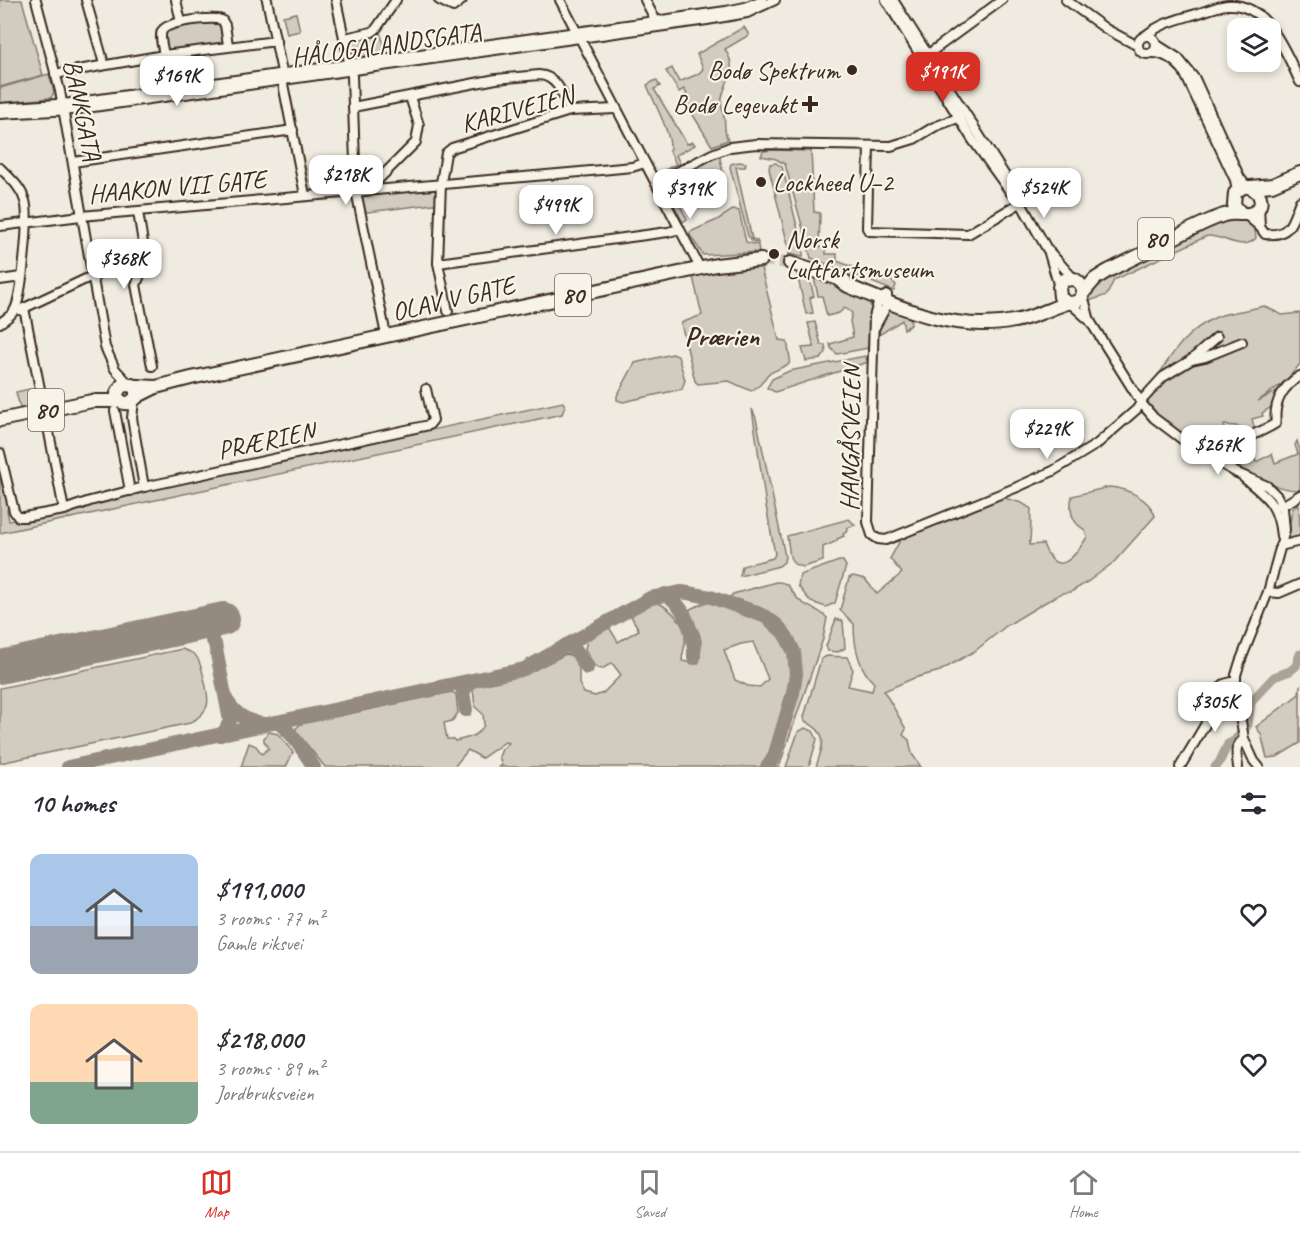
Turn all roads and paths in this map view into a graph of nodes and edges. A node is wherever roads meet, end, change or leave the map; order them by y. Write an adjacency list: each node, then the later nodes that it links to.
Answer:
1 (36, 0): 31 (street, BANKGATA)
2 (86, 0): 29 (street)
3 (176, 0): 17 (street)
4 (267, 0): 23 (street)
5 (336, 0): 21 (street)
6 (396, 0): 21 (street)
7 (439, 0): 8 (street)
8 (462, 0)
9 (645, 0): 19 (street)
10 (762, 0): 19 (street, HÅLOGALANDSGATA)
11 (775, 0): 19 (street, HÅLOGALANDSGATA)
12 (886, 0): 40 (street)
13 (893, 0): 28 (street)
14 (1002, 0): 28 (street)
15 (1066, 0): 22 (street)
16 (562, 1): 20 (street)
17 (181, 22): 25 (street); 27 (street)
18 (1168, 22): 22 (street); 24 (street); 33 (street)
19 (657, 24): 20 (street, HÅLOGALANDSGATA)
20 (578, 34): 30 (street, HÅLOGALANDSGATA); 38 (street)
21 (345, 38): 30 (street)
22 (1141, 40): 24 (street); 26 (street)
23 (276, 41): 25 (street); 32 (street)
24 (1156, 43): 26 (street); 52 (street)
25 (228, 45): 27 (street)
26 (1153, 53): 52 (street)
27 (164, 55): 29 (street)
28 (927, 55): 40 (street)
29 (104, 64): 31 (street)
30 (351, 66): 32 (street, HÅLOGALANDSGATA); 36 (street)
31 (55, 74): 35 (street, BANKGATA)
32 (282, 76): 35 (street, HÅLOGALANDSGATA); 42 (street)
33 (1300, 82)
34 (410, 97): 36 (street); 39 (street); 51 (street)
35 (62, 107): 37 (street, HÅLOGALANDSGATA); 41 (street, HÅLOGALANDSGATA); 44 (street, BANKGATA)
36 (353, 107): 53 (street)
37 (0, 108)
38 (616, 109): 39 (street, KARIVEIEN); 45 (street)
39 (570, 111): 49 (street, KARIVEIEN)
40 (959, 113): 43 (street); 56 (street)
41 (0, 114)
42 (293, 130): 44 (street); 54 (street)
43 (869, 146): 50 (street); 56 (street)
44 (73, 162): 60 (street, BANKGATA)
45 (645, 163): 49 (street, HAAKON VII GATE); 50 (street)
46 (0, 168): 61 (street)
47 (1300, 172): 52 (highway, 80)
48 (1300, 180): 57 (highway, 80)
49 (441, 183): 51 (street, HAAKON VII GATE); 67 (street, KARIVEIEN)
50 (656, 183): 64 (street)
51 (368, 190): 53 (street, HAAKON VII GATE)
52 (1242, 190): 57 (highway); 59 (highway); 72 (highway, 80)
53 (356, 191): 54 (street, HAAKON VII GATE); 83 (street)
54 (305, 195): 58 (street, HAAKON VII GATE)
55 (1300, 201): 63 (street)
56 (1020, 203): 65 (street)
57 (1259, 206): 59 (highway, 80); 63 (street)
58 (138, 212): 60 (street, HAAKON VII GATE); 87 (street)
59 (1242, 213): 63 (street); 75 (highway, 80)
60 (81, 216): 61 (street, HAAKON VII GATE); 70 (street, BANKGATA)
61 (26, 222): 62 (street, HAAKON VII GATE); 71 (street)
62 (0, 226)
63 (1260, 227)
64 (680, 229): 67 (street); 69 (street)
65 (1047, 249): 72 (street); 74 (street)
66 (761, 260): 69 (highway, OLAV V GATE / 80)
67 (438, 263): 79 (street, KARIVEIEN)
68 (790, 263): 76 (highway, 80)
69 (700, 268): 83 (highway, OLAV V GATE / 80)
70 (92, 276): 78 (street); 90 (street, BANKGATA)
71 (21, 277): 73 (street); 80 (street)
72 (1074, 279): 74 (highway, 80); 75 (highway)
73 (0, 280)
74 (1059, 289): 76 (highway, 80); 77 (highway)
75 (1083, 293): 77 (highway, 80); 81 (street)
76 (885, 299): 77 (highway, 80); 92 (street, HANGÅSVEIEN)
77 (1069, 303): 81 (street)
78 (24, 308): 80 (street); 91 (street)
79 (448, 310)
80 (13, 313): 82 (street)
81 (1090, 321): 92 (street)
82 (0, 323)
83 (386, 336): 90 (highway, OLAV V GATE / 80)
84 (1217, 337): 86 (street)
85 (1242, 342): 86 (street)
86 (1191, 360): 92 (street)
87 (152, 366)
88 (1300, 376): 96 (street)
89 (426, 389): 97 (street, PRÆRIEN)
90 (125, 395): 94 (highway, OLAV V GATE / 80); 97 (street); 98 (street)
91 (42, 399)
92 (1142, 404): 96 (street)
93 (46, 417): 101 (street)
94 (0, 420)
95 (0, 453): 101 (street)
96 (1211, 458): 100 (street)
97 (144, 487): 98 (street)
98 (130, 491): 101 (street)
99 (1298, 496): 100 (street)
100 (1279, 504): 103 (street)
101 (64, 510)
102 (1300, 541): 103 (street)
103 (1281, 543): 105 (street)
104 (1300, 584): 105 (street)
105 (1268, 592): 106 (street)
106 (1236, 681): 107 (street); 108 (street)
107 (1244, 740): 109 (street); 110 (street)
108 (1180, 767)
109 (1238, 767)
110 (1258, 767)

